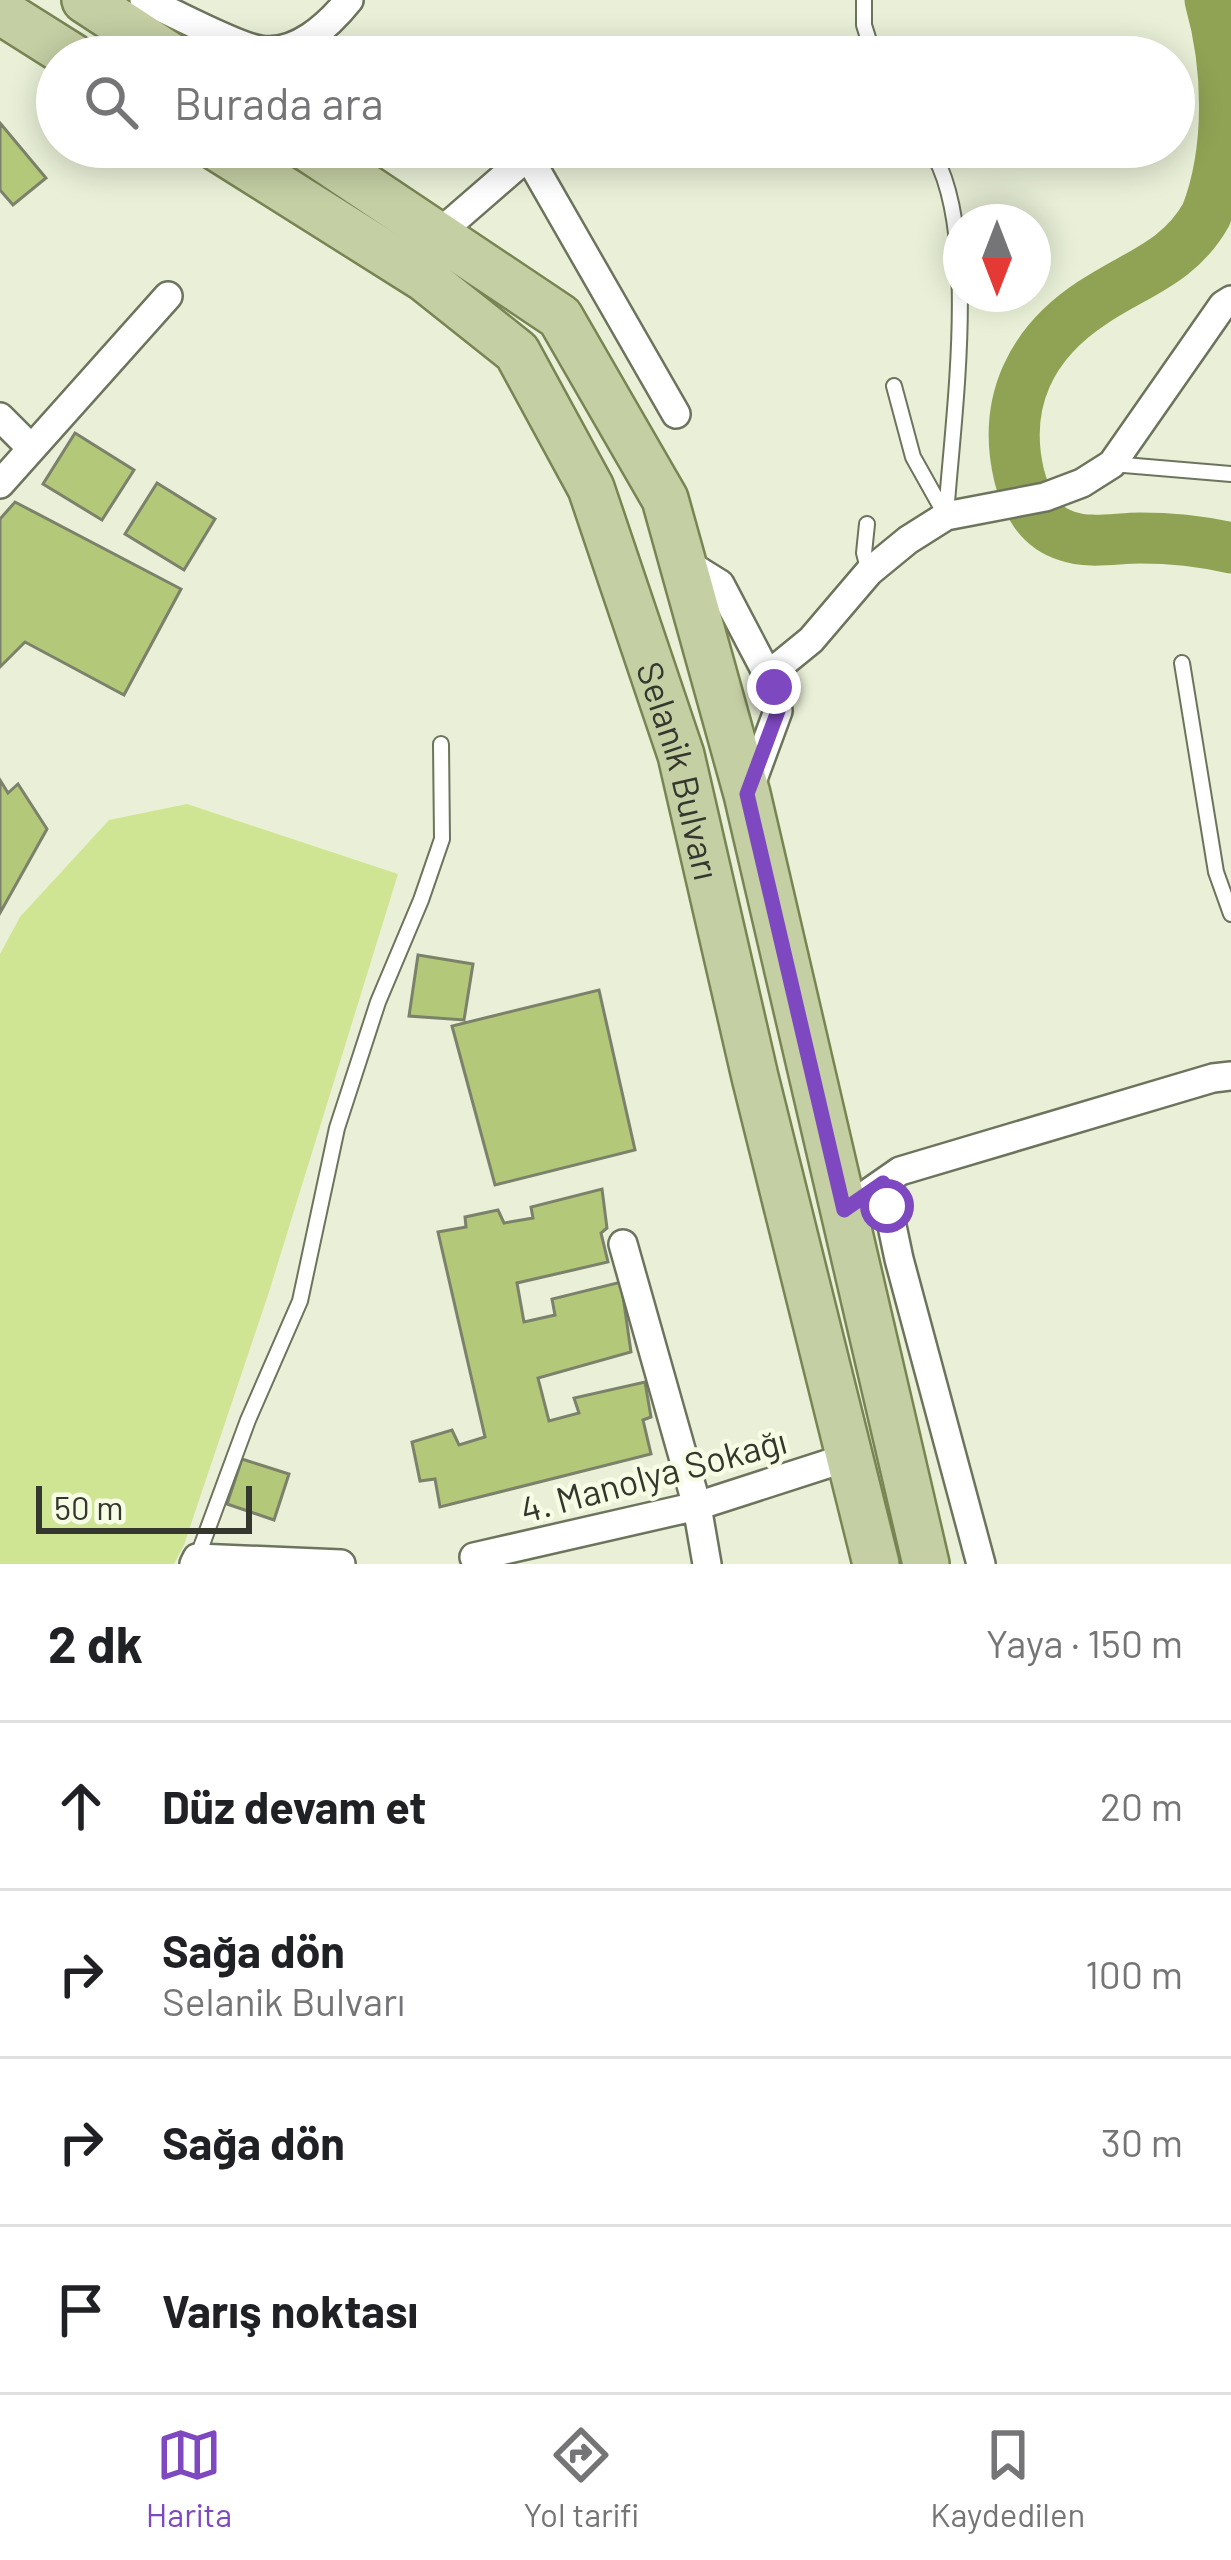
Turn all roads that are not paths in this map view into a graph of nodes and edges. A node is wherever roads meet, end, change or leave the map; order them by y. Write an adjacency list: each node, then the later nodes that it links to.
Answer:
1 (349, 0): 8 (street)
2 (864, 0): 9 (lane)
3 (111, 3): 6 (main road); 7 (street)
4 (0, 11): 5 (main road)
5 (40, 36)
6 (148, 36)
7 (216, 36)
8 (309, 36)
9 (867, 36)
10 (249, 168): 17 (main road, Selanik Bulvarı)
11 (337, 168): 15 (main road, Selanik Bulvarı)
12 (514, 168): 16 (street)
13 (535, 168): 21 (street)
14 (941, 168): 27 (lane)
15 (397, 208): 16 (main road, Selanik Bulvarı); 17 (main road)
16 (437, 235): 29 (main road, Selanik Bulvarı)
17 (370, 244): 38 (main road, Selanik Bulvarı)
18 (168, 296): 23 (street)
19 (1231, 300): 24 (street)
20 (894, 386): 27 (lane)
21 (676, 414)
22 (0, 417): 23 (street)
23 (32, 448): 26 (street)
24 (1112, 464): 25 (lane); 27 (street)
25 (1231, 474)
26 (0, 484)
27 (946, 516): 30 (street)
28 (867, 524): 30 (lane)
29 (682, 561): 32 (street); 34 (main road, Selanik Bulvarı)
30 (869, 572): 32 (street)
31 (1182, 662): 35 (lane)
32 (768, 674): 34 (street)
33 (441, 744): 44 (lane)
34 (747, 794): 37 (main road, Selanik Bulvarı)
35 (1231, 914)
36 (1231, 1076): 39 (street)
37 (827, 1138): 38 (main road); 40 (main road, Selanik Bulvarı)
38 (774, 1152): 42 (main road, Selanik Bulvarı)
39 (883, 1183): 40 (street); 50 (street)
40 (844, 1210): 49 (main road, Selanik Bulvarı)
41 (623, 1244): 43 (street)
42 (849, 1457): 43 (street, 4. Manolya Sokağı); 48 (main road, Selanik Bulvarı)
43 (698, 1506): 45 (street, 4. Manolya Sokağı); 47 (street)
44 (196, 1561): 46 (street)
45 (471, 1562)
46 (340, 1564)
47 (707, 1564)
48 (876, 1564)
49 (926, 1564)
50 (981, 1564)

